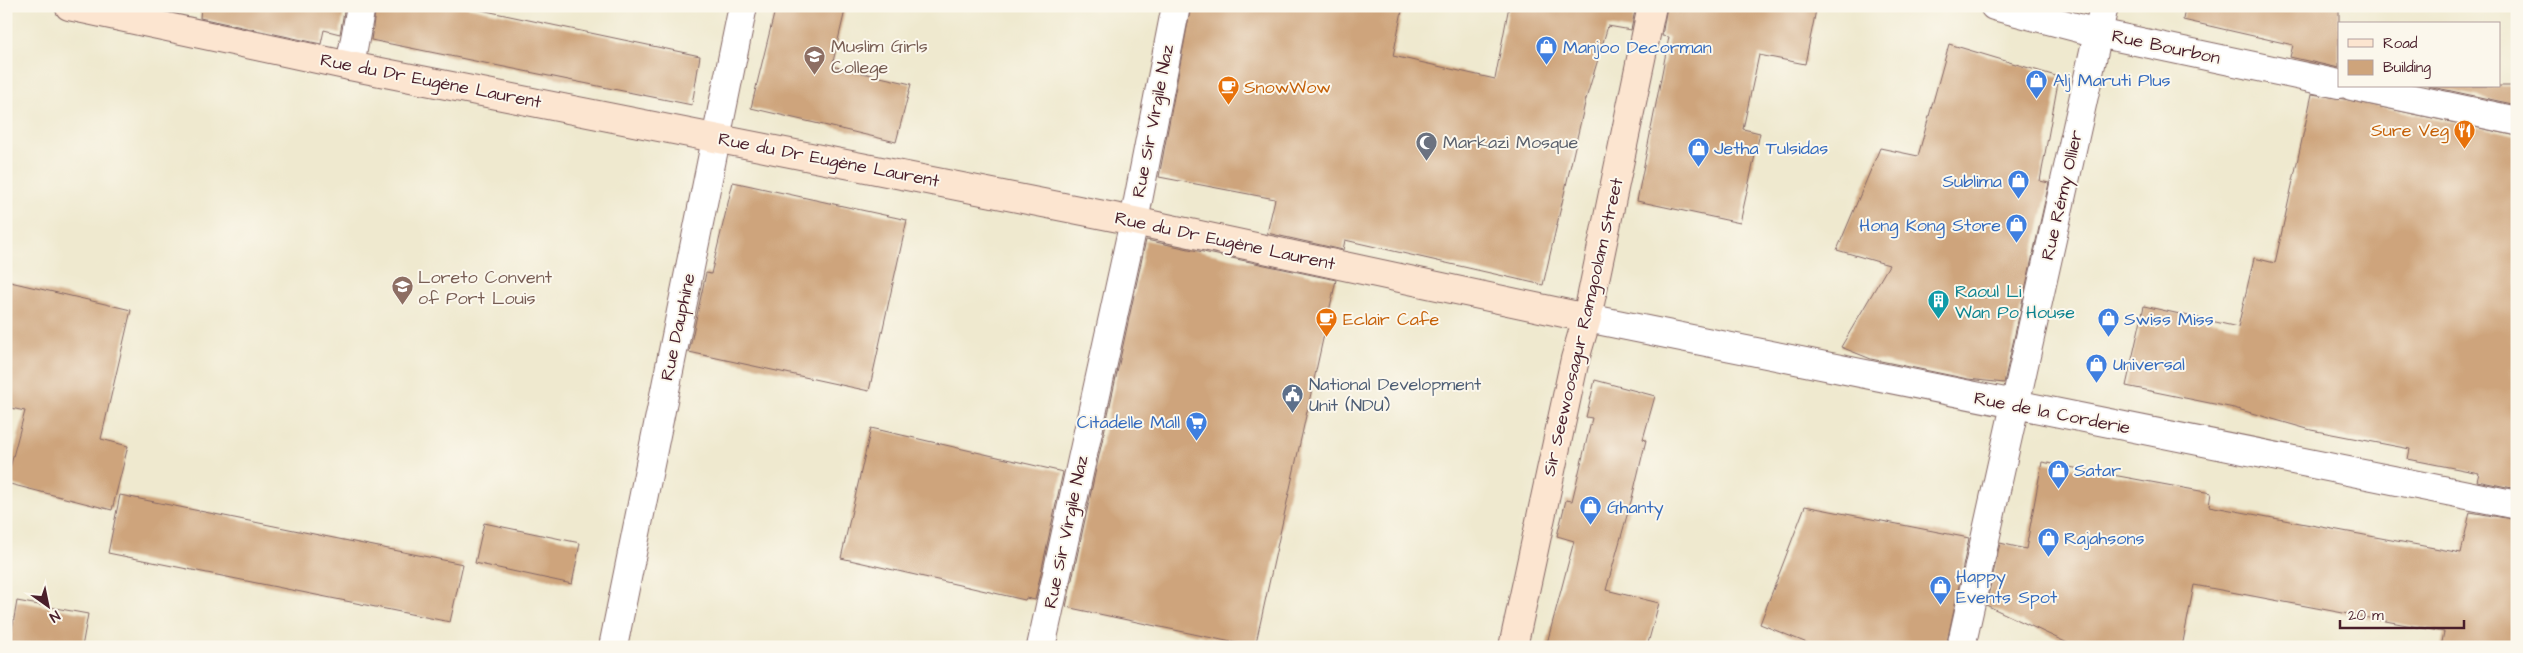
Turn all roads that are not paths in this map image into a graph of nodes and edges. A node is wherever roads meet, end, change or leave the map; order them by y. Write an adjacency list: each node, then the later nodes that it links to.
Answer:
1 (69, 6): 9 (street, Rue du Dr Eugène Laurent)
2 (362, 6): 9 (street)
3 (743, 6): 13 (street, Rue Dauphine)
4 (1176, 6): 14 (street, Rue Sir Virgile Naz)
5 (1652, 6): 15 (street, Sir Seewoosagur Ramgoolam Street)
6 (1994, 6): 8 (street, Rue Bourbon)
7 (2104, 6): 8 (street, Rue Rémy Ollier)
8 (2098, 33): 10 (street, Rue Bourbon); 16 (street, Rue Rémy Ollier)
9 (350, 66): 13 (street, Rue du Dr Eugène Laurent)
10 (2338, 84)
11 (2361, 88): 12 (street)
12 (2517, 121)
13 (717, 137): 14 (street, Rue du Dr Eugène Laurent); 18 (street, Rue Dauphine)
14 (1134, 221): 15 (street, Rue du Dr Eugène Laurent); 19 (street, Rue Sir Virgile Naz)
15 (1587, 318): 16 (street, Rue de la Corderie); 20 (street, Sir Seewoosagur Ramgoolam Street)
16 (2015, 406): 17 (street, Rue de la Corderie); 21 (street, Rue Rémy Ollier)
17 (2517, 505)
18 (613, 647)
19 (1041, 647)
20 (1513, 647)
21 (1961, 647)

